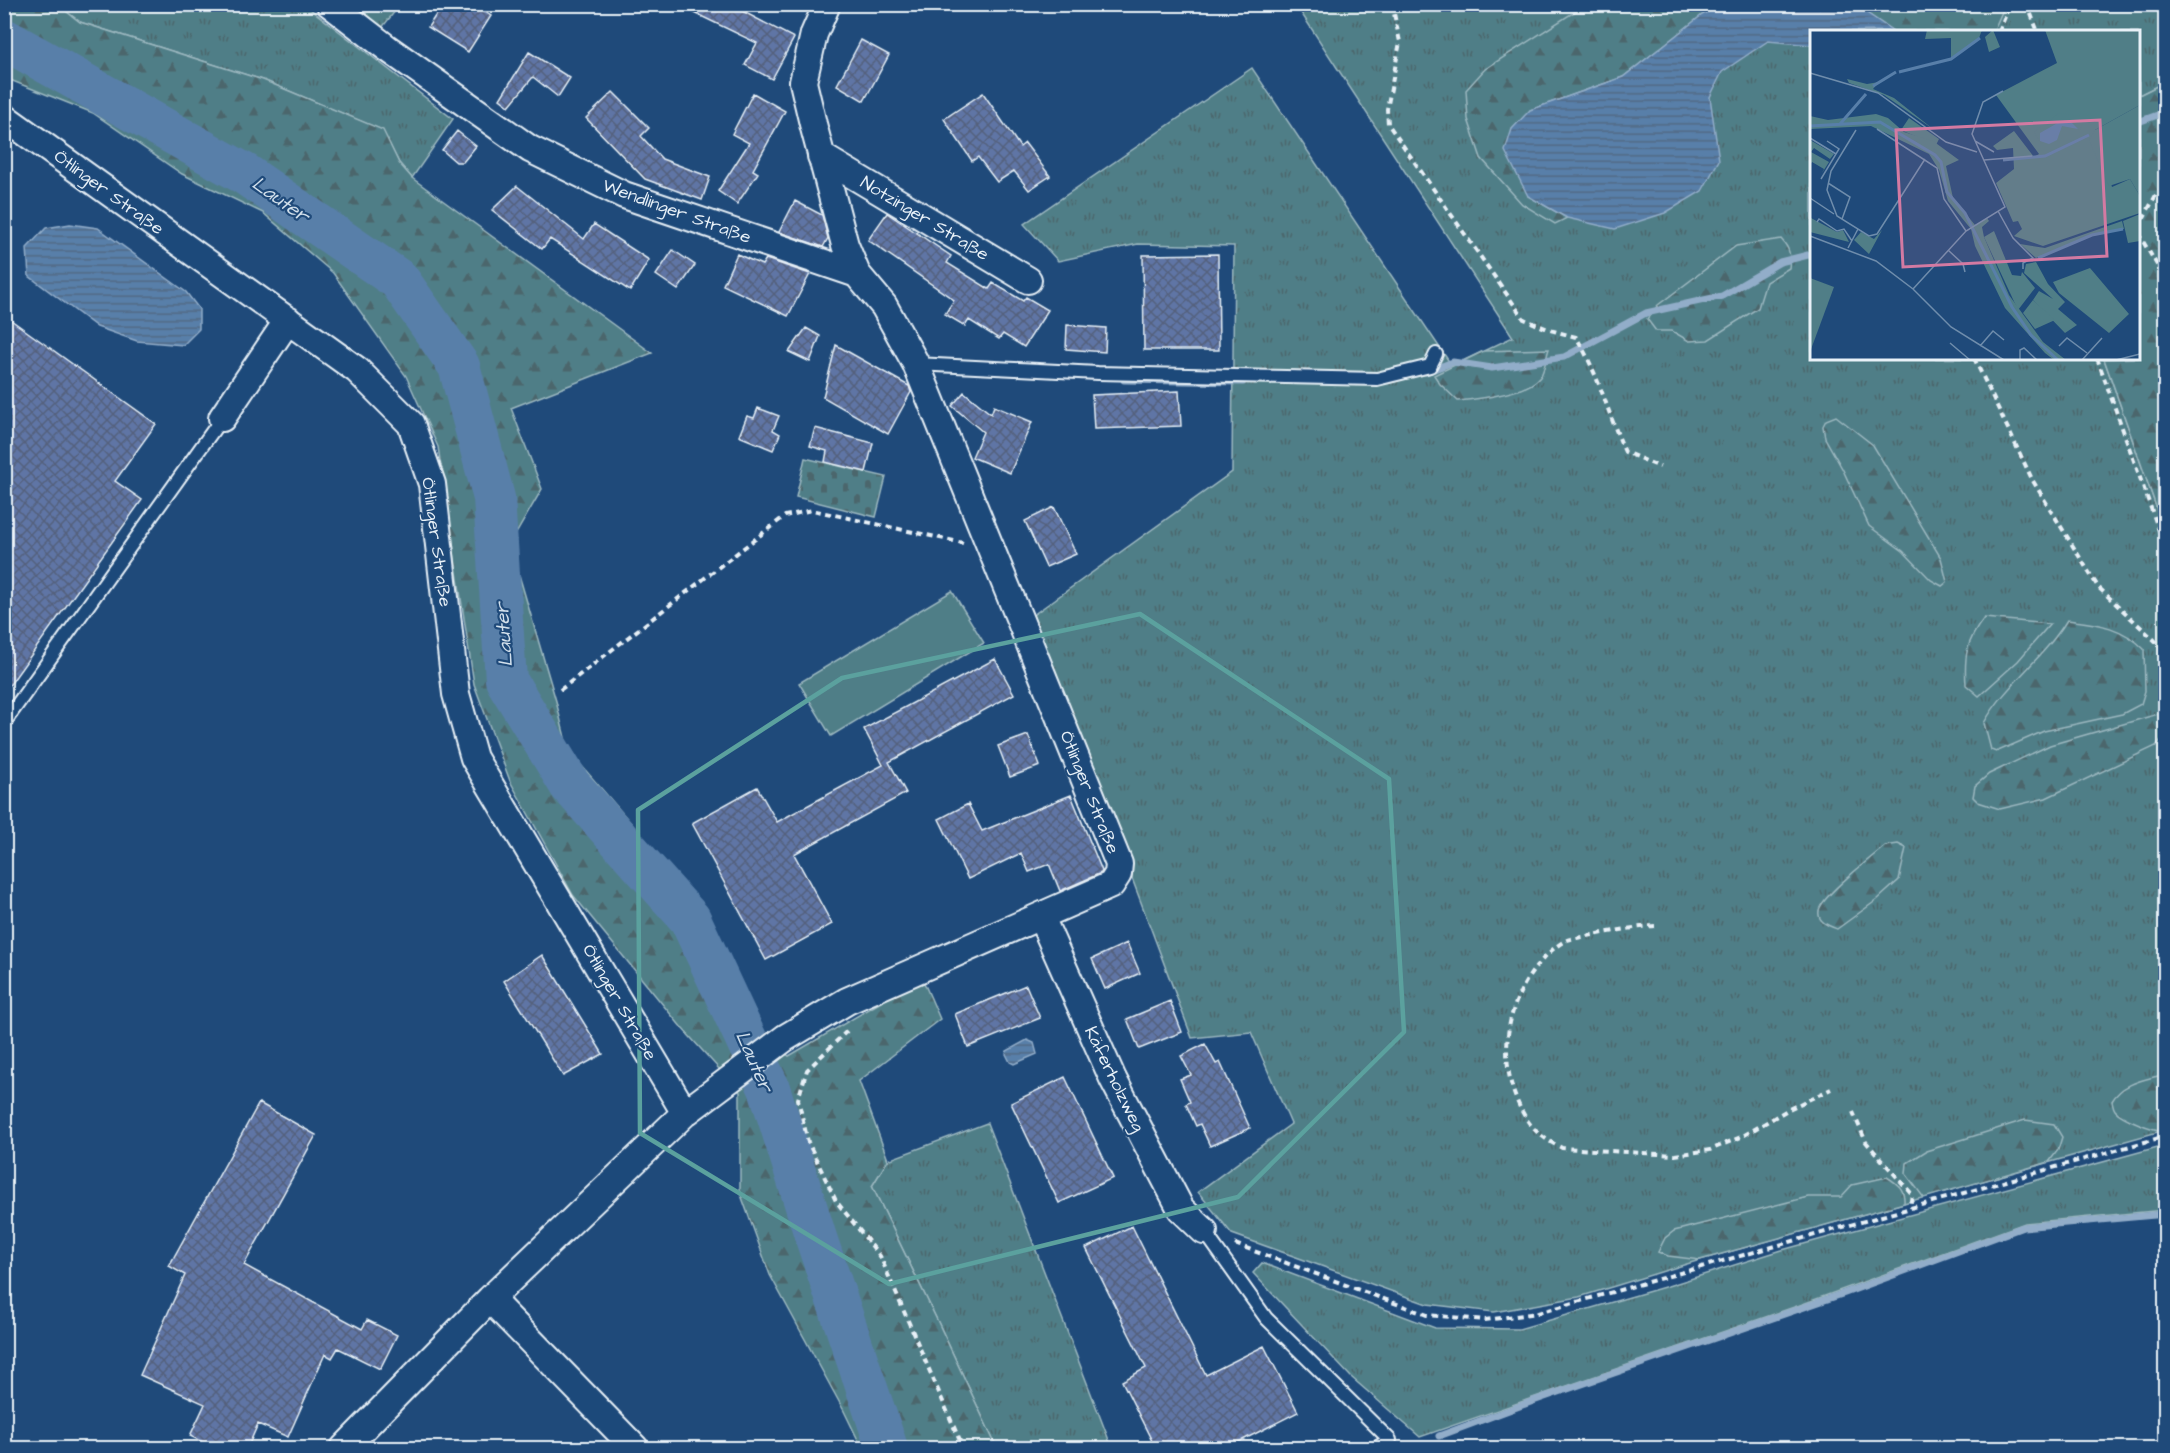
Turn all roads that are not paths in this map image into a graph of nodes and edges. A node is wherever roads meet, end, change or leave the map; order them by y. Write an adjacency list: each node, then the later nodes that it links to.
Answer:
1 (330, 4): 5 (street, Wendlinger Straße)
2 (827, 4): 4 (street, Notzinger Straße)
3 (4, 117): 7 (street, Ötlinger Straße)
4 (821, 156): 5 (street, Notzinger Straße); 6 (street, Notzinger Straße)
5 (857, 274): 9 (street, Ötlinger Straße)
6 (1028, 280)
7 (288, 320): 10 (street); 13 (street, Ötlinger Straße)
8 (1436, 354): 9 (lane)
9 (916, 364): 12 (street, Ötlinger Straße)
10 (222, 418): 11 (lane)
11 (4, 723)
12 (1041, 917): 13 (street, Ötlinger Straße); 14 (street, Käferholzweg)
13 (685, 1113): 15 (street, Ötlinger Straße)
14 (1204, 1231): 18 (lane)
15 (490, 1299): 16 (street, Ötlinger Straße); 17 (street)
16 (344, 1449)
17 (635, 1449)
18 (1376, 1449)

